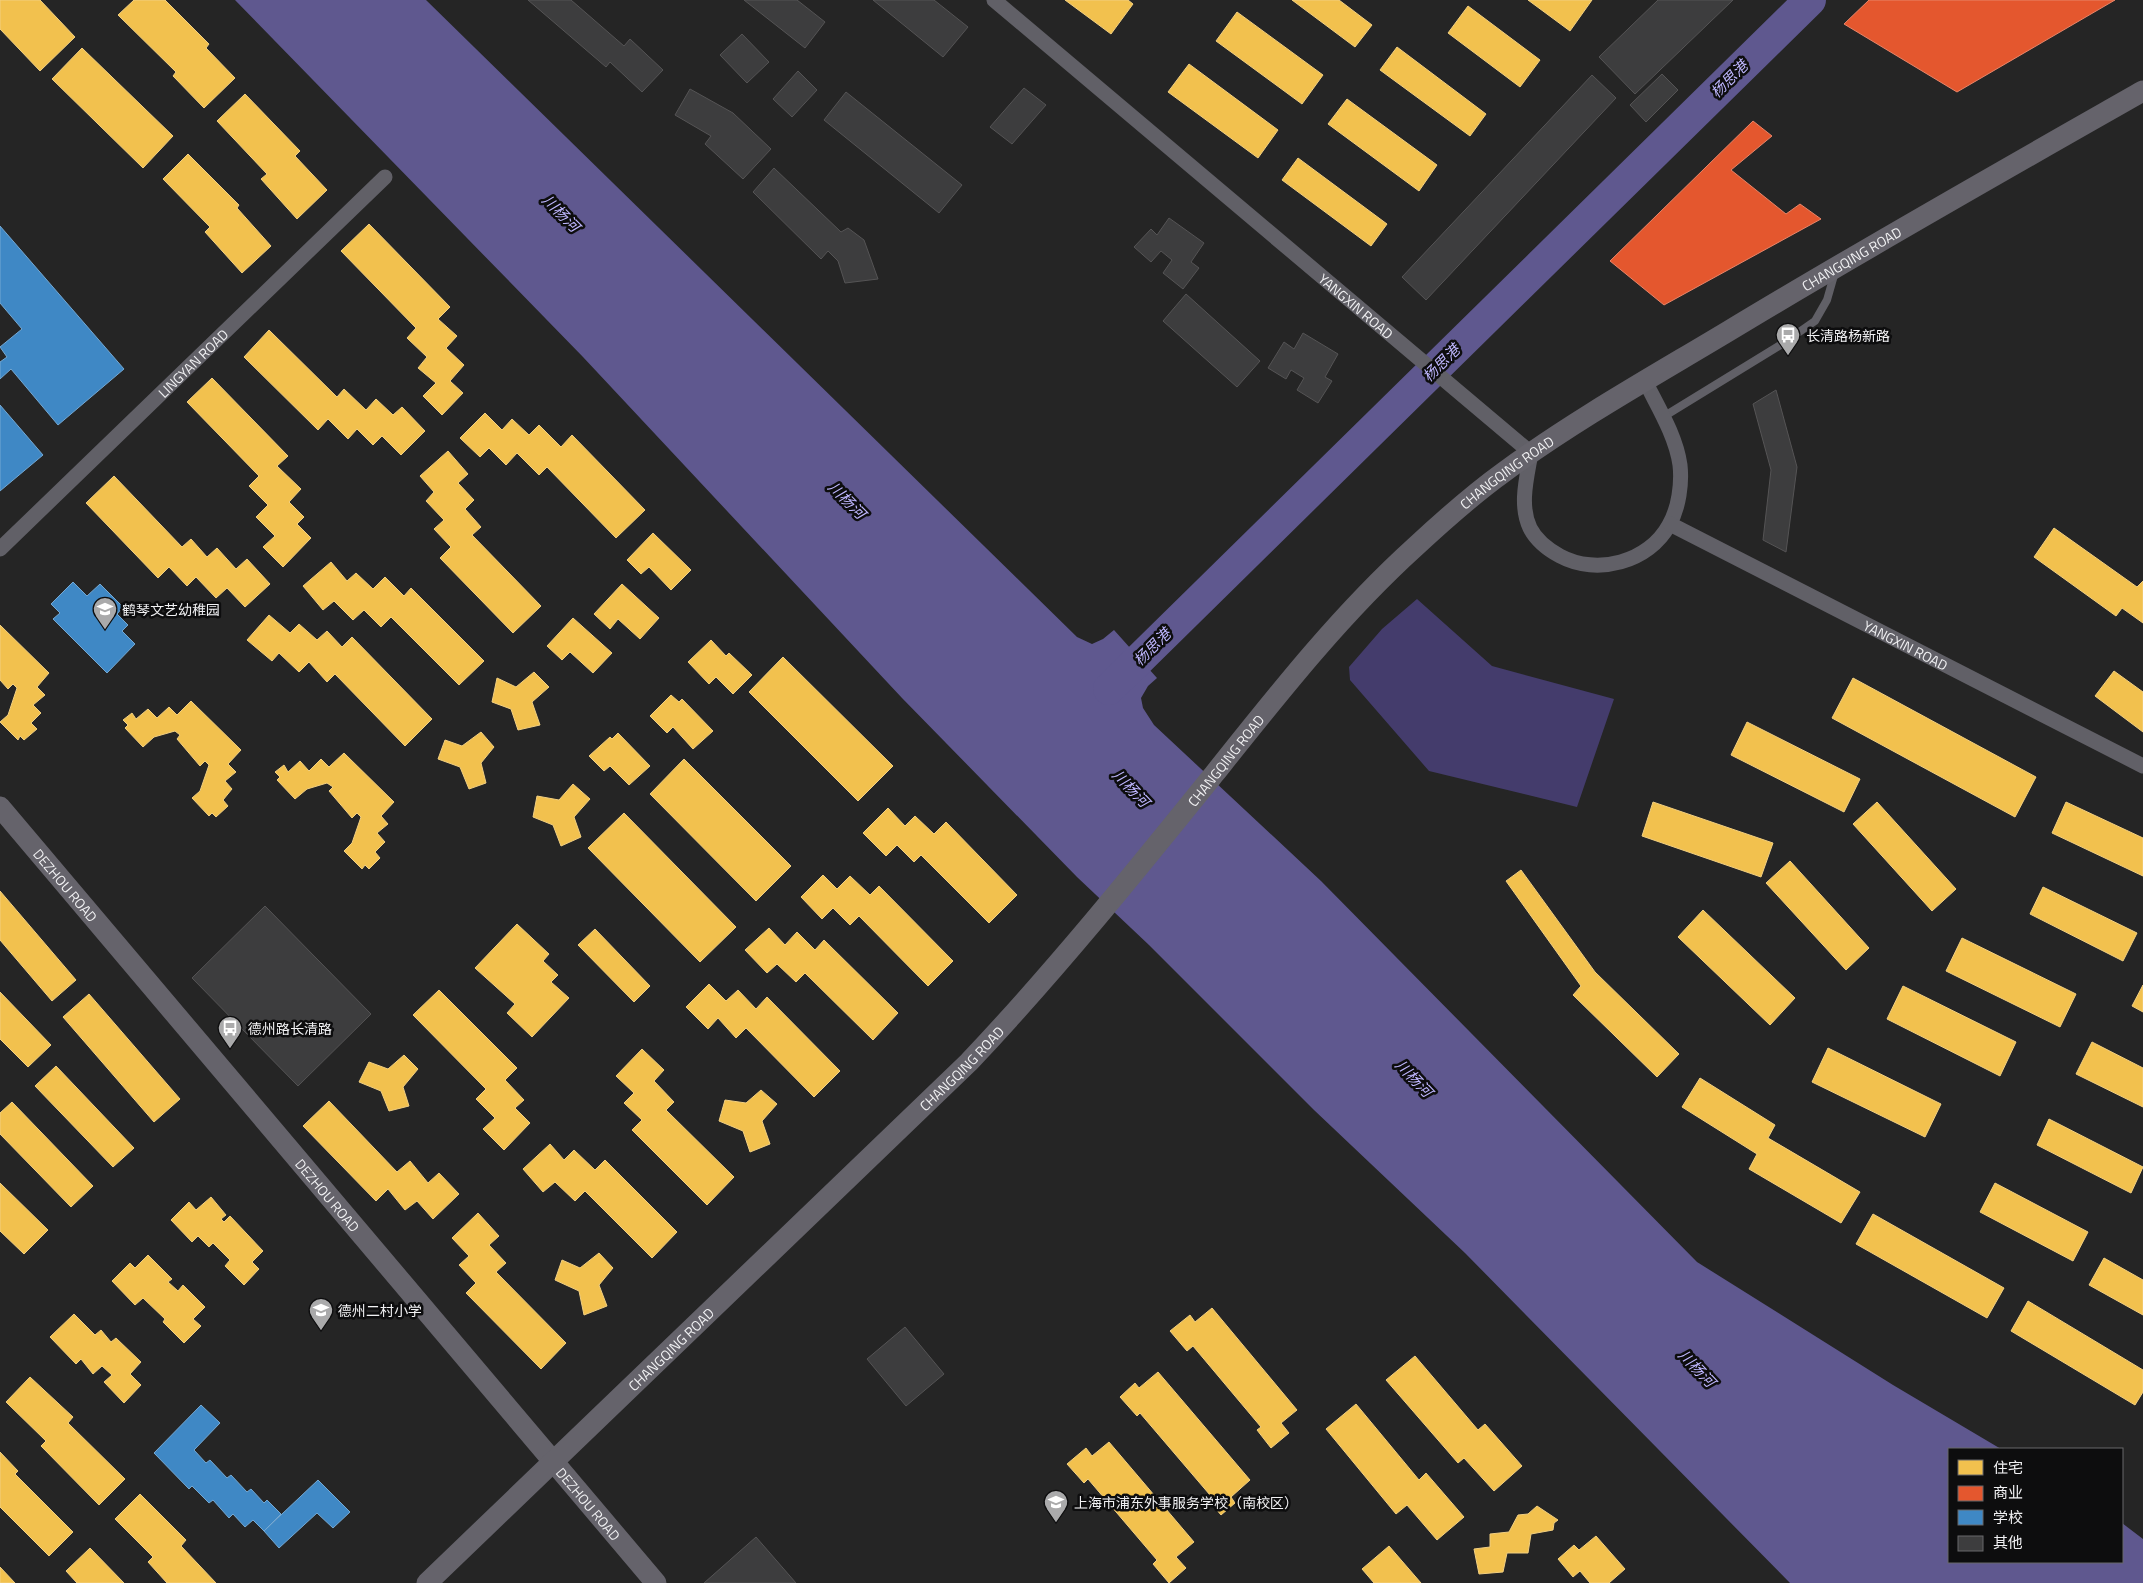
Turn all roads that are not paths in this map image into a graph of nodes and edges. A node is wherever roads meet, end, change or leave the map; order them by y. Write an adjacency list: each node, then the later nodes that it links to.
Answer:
1 (994, 0): 7 (street, YANGXIN ROAD)
2 (2143, 91): 4 (main road, CHANGQING ROAD)
3 (385, 177): 9 (street, LINGYAN ROAD)
4 (1836, 266): 5 (main road, CHANGQING ROAD); 6 (lane)
5 (1646, 381): 6 (street); 7 (main road, CHANGQING ROAD)
6 (1663, 417): 8 (street)
7 (1531, 453): 8 (street); 12 (main road, CHANGQING ROAD)
8 (1670, 524): 10 (street, YANGXIN ROAD)
9 (0, 550)
10 (2143, 766)
11 (0, 807): 12 (main road, DEZHOU ROAD)
12 (555, 1461): 13 (main road, CHANGQING ROAD); 14 (main road, DEZHOU ROAD)
13 (427, 1583)
14 (656, 1583)

